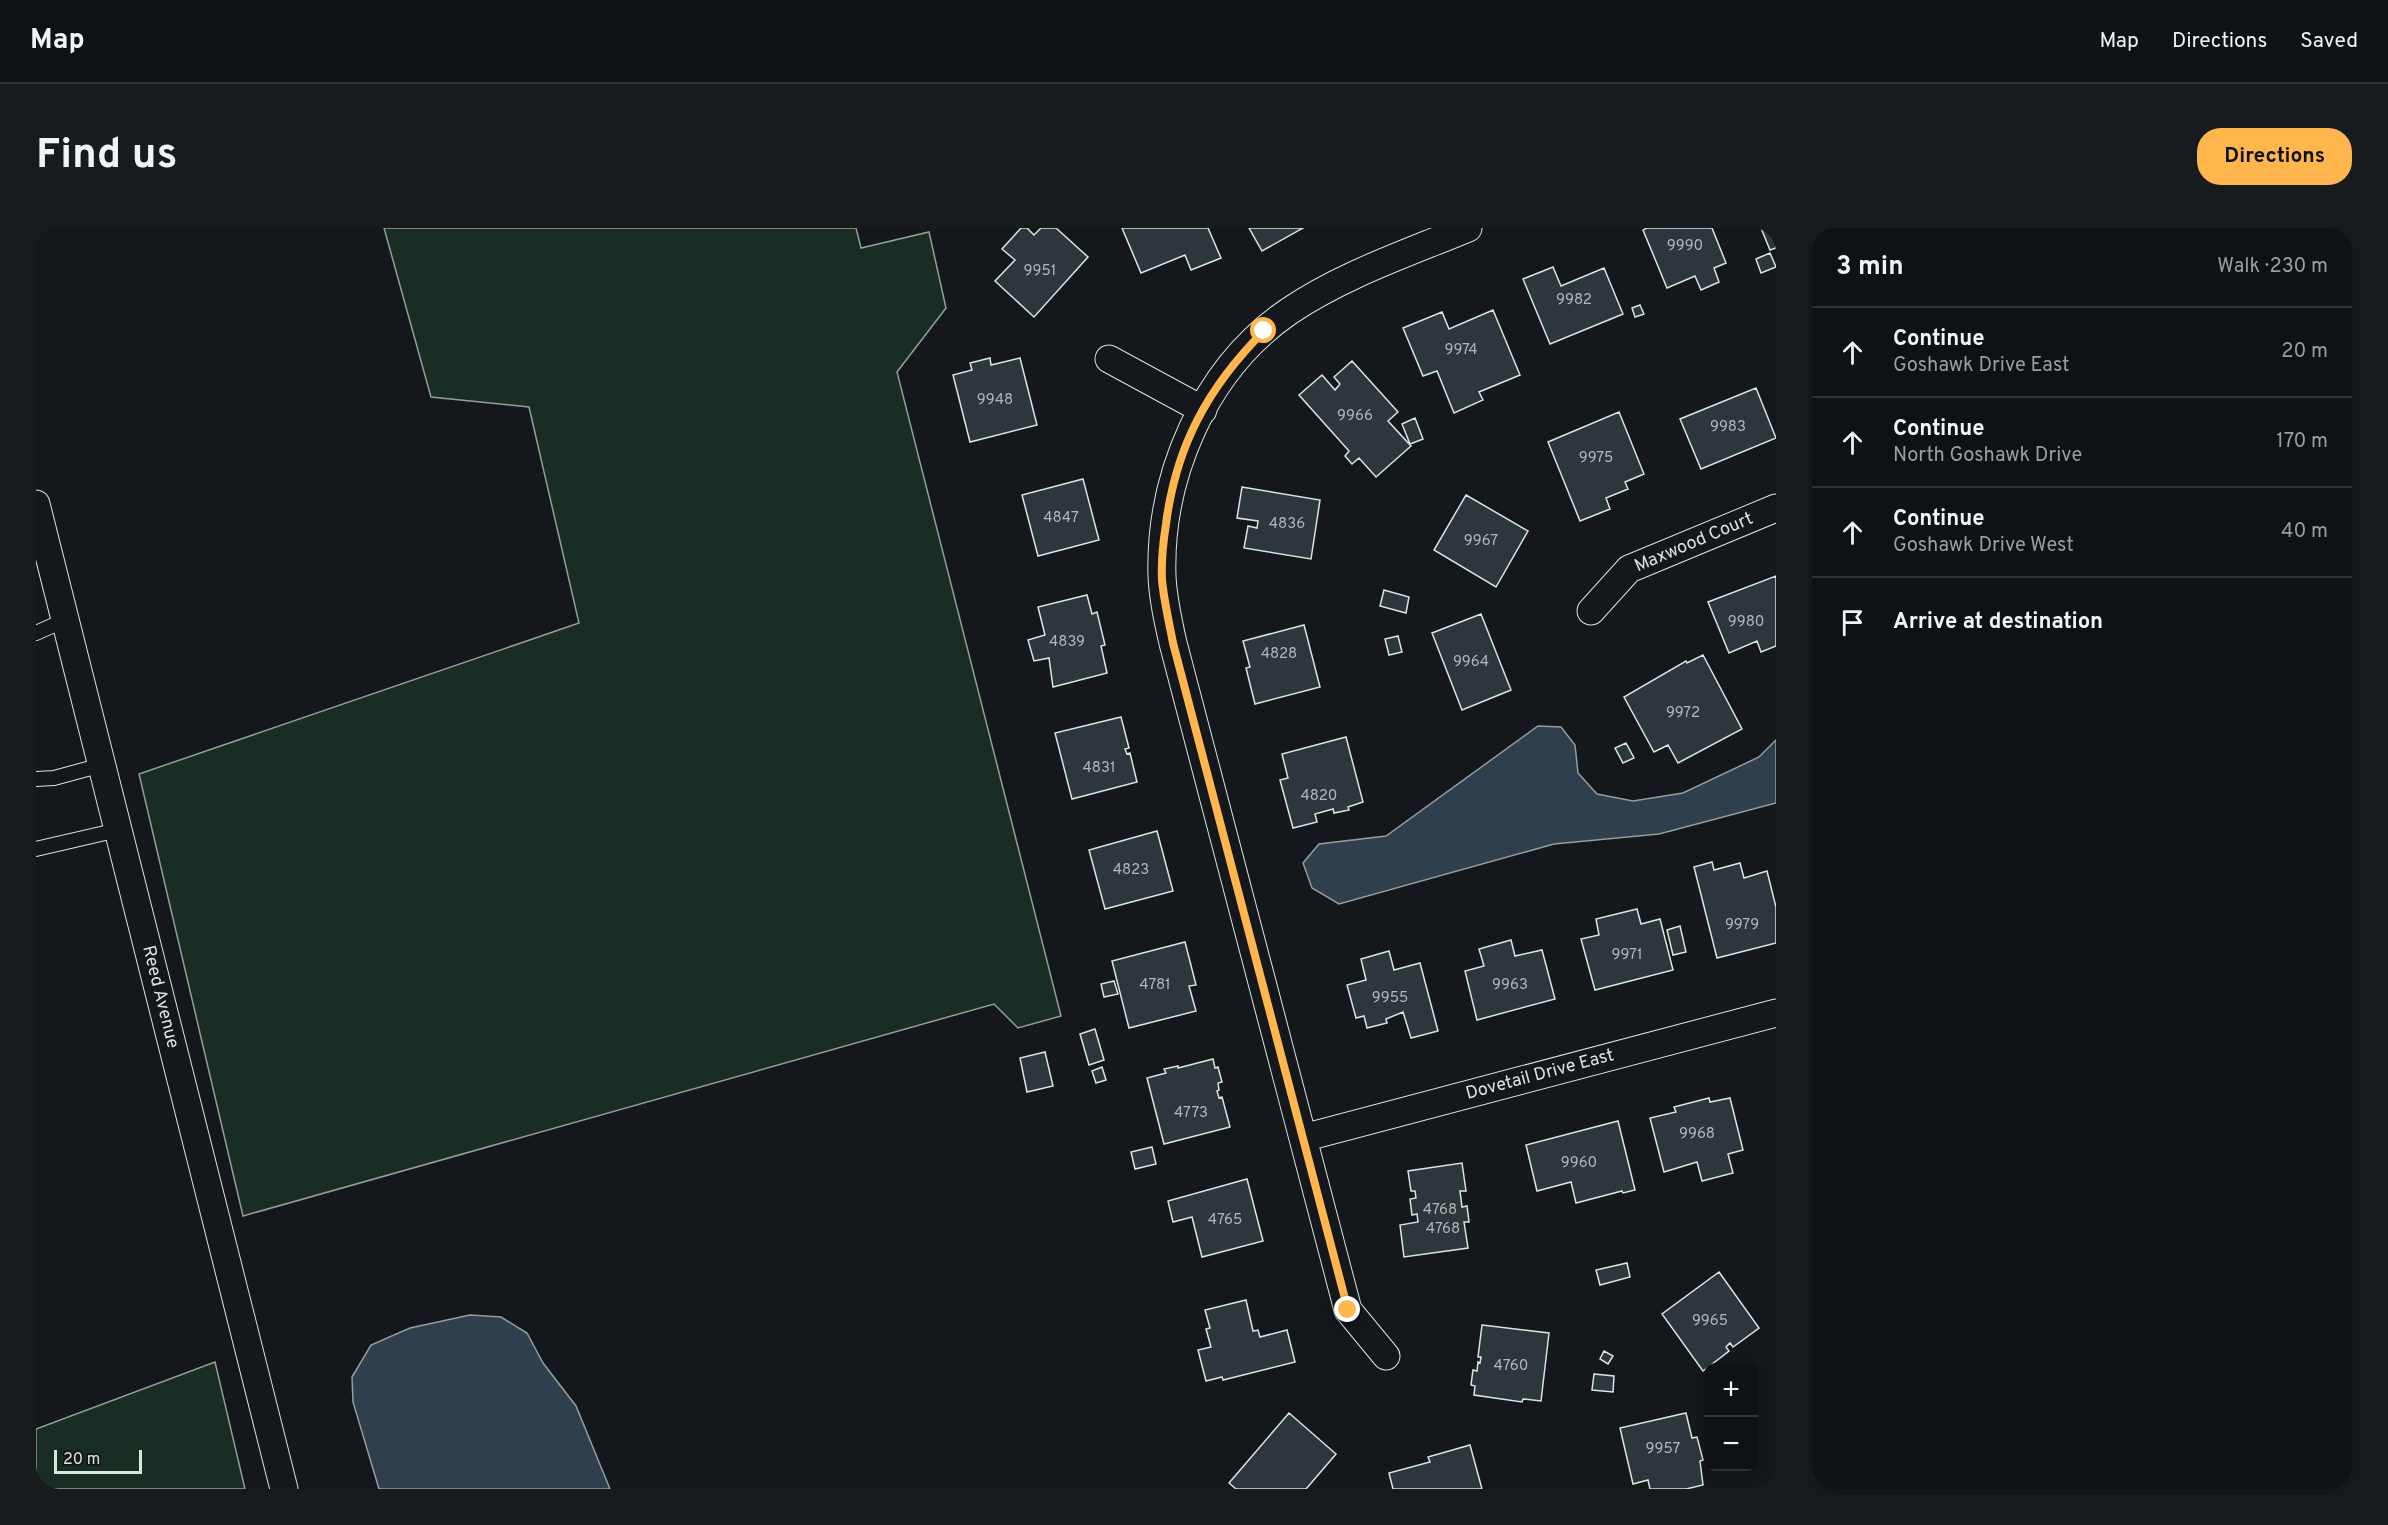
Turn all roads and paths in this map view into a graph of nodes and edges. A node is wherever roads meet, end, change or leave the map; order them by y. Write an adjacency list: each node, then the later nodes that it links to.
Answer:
1 (1468, 228): 3 (street)
2 (1109, 358): 3 (street)
3 (1203, 410): 14 (street)
4 (36, 504): 7 (street, Reed Avenue)
5 (1776, 508): 6 (street, Maxwood Court)
6 (1592, 611)
7 (65, 620): 8 (lane); 9 (street, Reed Avenue)
8 (36, 633)
9 (102, 765): 10 (lane); 11 (street, Reed Avenue)
10 (36, 779)
11 (118, 830): 12 (lane); 16 (street, Reed Avenue)
12 (36, 849)
13 (1776, 1013): 14 (street, Dovetail Drive East)
14 (1303, 1138): 15 (street)
15 (1386, 1356)
16 (284, 1489)

